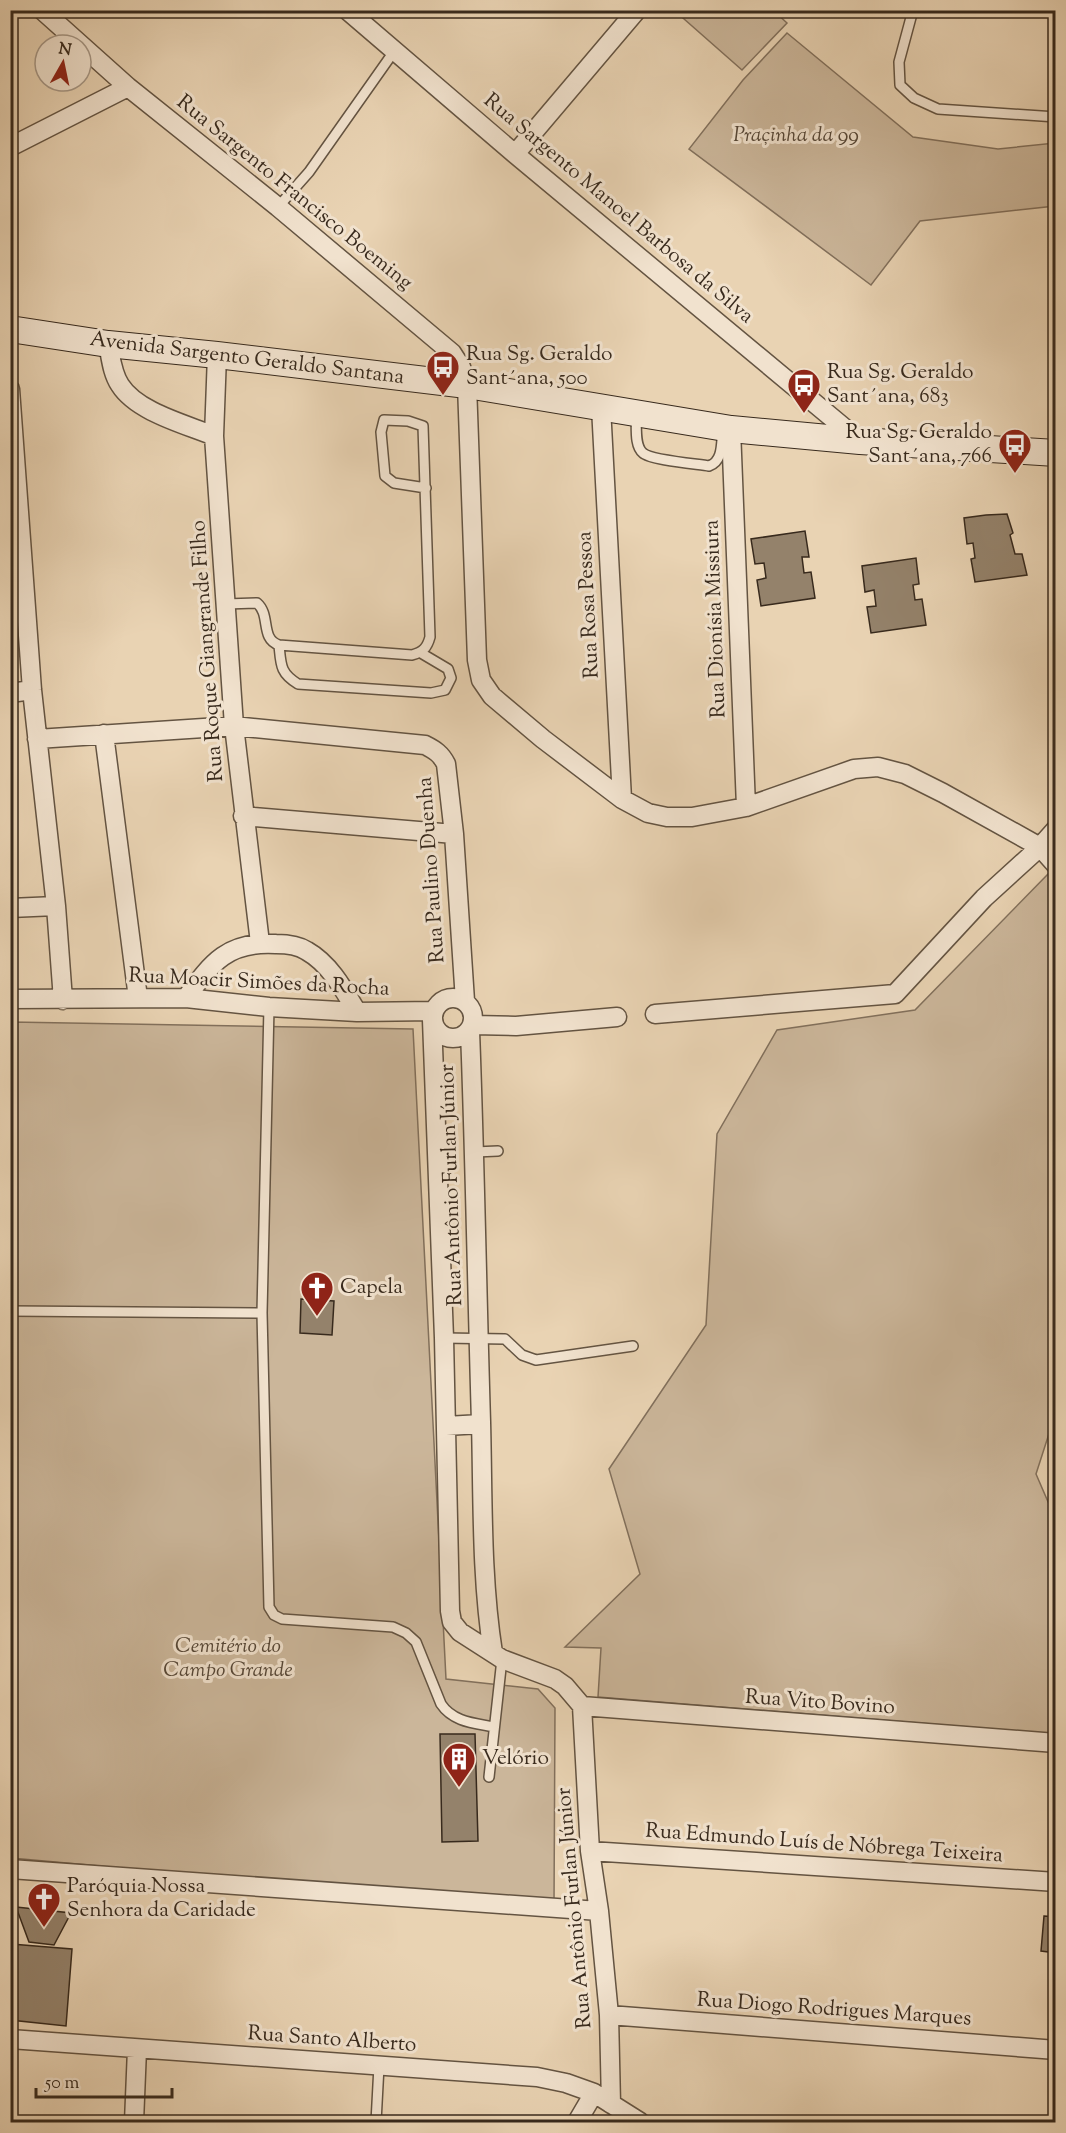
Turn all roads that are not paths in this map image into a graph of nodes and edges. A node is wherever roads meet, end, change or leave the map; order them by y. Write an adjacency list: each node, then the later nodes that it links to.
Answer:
1 (42, 10): 6 (street, Rua Sargento Francisco Boeming)
2 (347, 10): 5 (street, Rua Sargento Manoel Barbosa da Silva)
3 (637, 10): 9 (street)
4 (913, 10): 7 (lane)
5 (395, 50): 9 (street, Rua Sargento Manoel Barbosa da Silva); 10 (lane)
6 (128, 87): 8 (street); 10 (street, Rua Sargento Francisco Boeming)
7 (1056, 117)
8 (10, 147)
9 (515, 154): 20 (street, Rua Sargento Manoel Barbosa da Silva)
10 (278, 207): 14 (street, Rua Sargento Francisco Boeming)
11 (10, 329): 12 (street, Avenida Sargento Geraldo Santana)
12 (108, 344): 13 (street, Avenida Sargento Geraldo Santana); 19 (street)
13 (217, 355): 14 (street, Avenida Sargento Geraldo Santana); 19 (street, Rua Roque Giangrande Filho)
14 (467, 385): 16 (street, Avenida Sargento Geraldo Santana); 31 (street)
15 (10, 388): 26 (street)
16 (601, 407): 17 (street, Avenida Sargento Geraldo Santana); 31 (street, Rua Rosa Pessoa)
17 (636, 413): 18 (street, Avenida Sargento Geraldo Santana); 18 (lane)
18 (727, 428): 20 (street, Avenida Sargento Geraldo Santana); 32 (street, Rua Dionísia Missiura)
19 (214, 436): 23 (street, Rua Roque Giangrande Filho)
20 (860, 441): 21 (street, Avenida Sargento Geraldo Santana)
21 (1056, 453)
22 (426, 488): 22 (lane); 25 (lane)
23 (226, 604): 24 (lane); 28 (street, Rua Roque Giangrande Filho)
24 (279, 645): 25 (lane); 25 (lane)
25 (421, 653)
26 (32, 690): 27 (street); 30 (street)
27 (10, 693)
28 (234, 726): 29 (street); 33 (street, Rua Roque Giangrande Filho); 35 (street, Rua Paulino Duenha)
29 (104, 734): 30 (street); 41 (street)
30 (37, 740): 38 (street)
31 (622, 799): 32 (street)
32 (747, 807): 36 (street)
33 (243, 816): 35 (street); 40 (street, Rua Roque Giangrande Filho)
34 (1056, 829): 36 (street)
35 (454, 834): 45 (street, Rua Paulino Duenha)
36 (1040, 847): 37 (street); 48 (street)
37 (1056, 865)
38 (56, 906): 39 (street); 44 (street)
39 (10, 908)
40 (260, 943): 42 (street); 47 (street)
41 (138, 998): 42 (street, Rua Moacir Simões da Rocha); 44 (street, Rua Moacir Simões da Rocha)
42 (186, 998): 46 (street, Rua Moacir Simões da Rocha)
43 (10, 999): 44 (street, Rua Moacir Simões da Rocha)
44 (63, 1000)
45 (465, 1001): 49 (street); 51 (street)
46 (269, 1007): 47 (street, Rua Moacir Simões da Rocha); 55 (lane)
47 (357, 1012): 49 (street, Rua Moacir Simões da Rocha)
48 (656, 1014)
49 (433, 1016): 51 (street); 56 (street, Rua Antônio Furlan Júnior)
50 (617, 1017): 51 (street)
51 (471, 1028): 53 (street, Rua Antônio Furlan Júnior)
52 (498, 1151): 53 (lane)
53 (475, 1152): 57 (street, Rua Antônio Furlan Júnior)
54 (10, 1311): 55 (lane)
55 (262, 1313): 63 (lane)
56 (444, 1338): 57 (lane); 60 (street, Rua Antônio Furlan Júnior)
57 (478, 1338): 58 (lane); 59 (street, Rua Antônio Furlan Júnior)
58 (633, 1346)
59 (481, 1424): 60 (street); 61 (street, Rua Antônio Furlan Júnior)
60 (446, 1426): 61 (street, Rua Antônio Furlan Júnior)
61 (497, 1656): 62 (street, Rua Antônio Furlan Júnior); 63 (lane)
62 (582, 1706): 64 (street, Rua Vito Bovino); 66 (street, Rua Antônio Furlan Júnior)
63 (494, 1727): 65 (lane)
64 (1056, 1743)
65 (489, 1777)
66 (590, 1851): 68 (street, Rua Edmundo Luís de Nóbrega Teixeira); 69 (street, Rua Antônio Furlan Júnior)
67 (10, 1869): 69 (street)
68 (1056, 1882)
69 (599, 1911): 70 (street, Rua Antônio Furlan Júnior)
70 (609, 2015): 73 (street, Rua Diogo Rodrigues Marques); 76 (street, Rua Antônio Furlan Júnior)
71 (10, 2039): 72 (street, Rua Santo Alberto)
72 (137, 2049): 74 (street, Rua Santo Alberto); 77 (street)
73 (1056, 2050)
74 (379, 2066): 75 (street, Rua Santo Alberto); 78 (lane)
75 (594, 2093): 76 (street, Rua Santo Alberto); 79 (street)
76 (611, 2104): 80 (street, Rua Santo Alberto)
77 (134, 2122)
78 (376, 2122)
79 (577, 2122)
80 (640, 2122)

